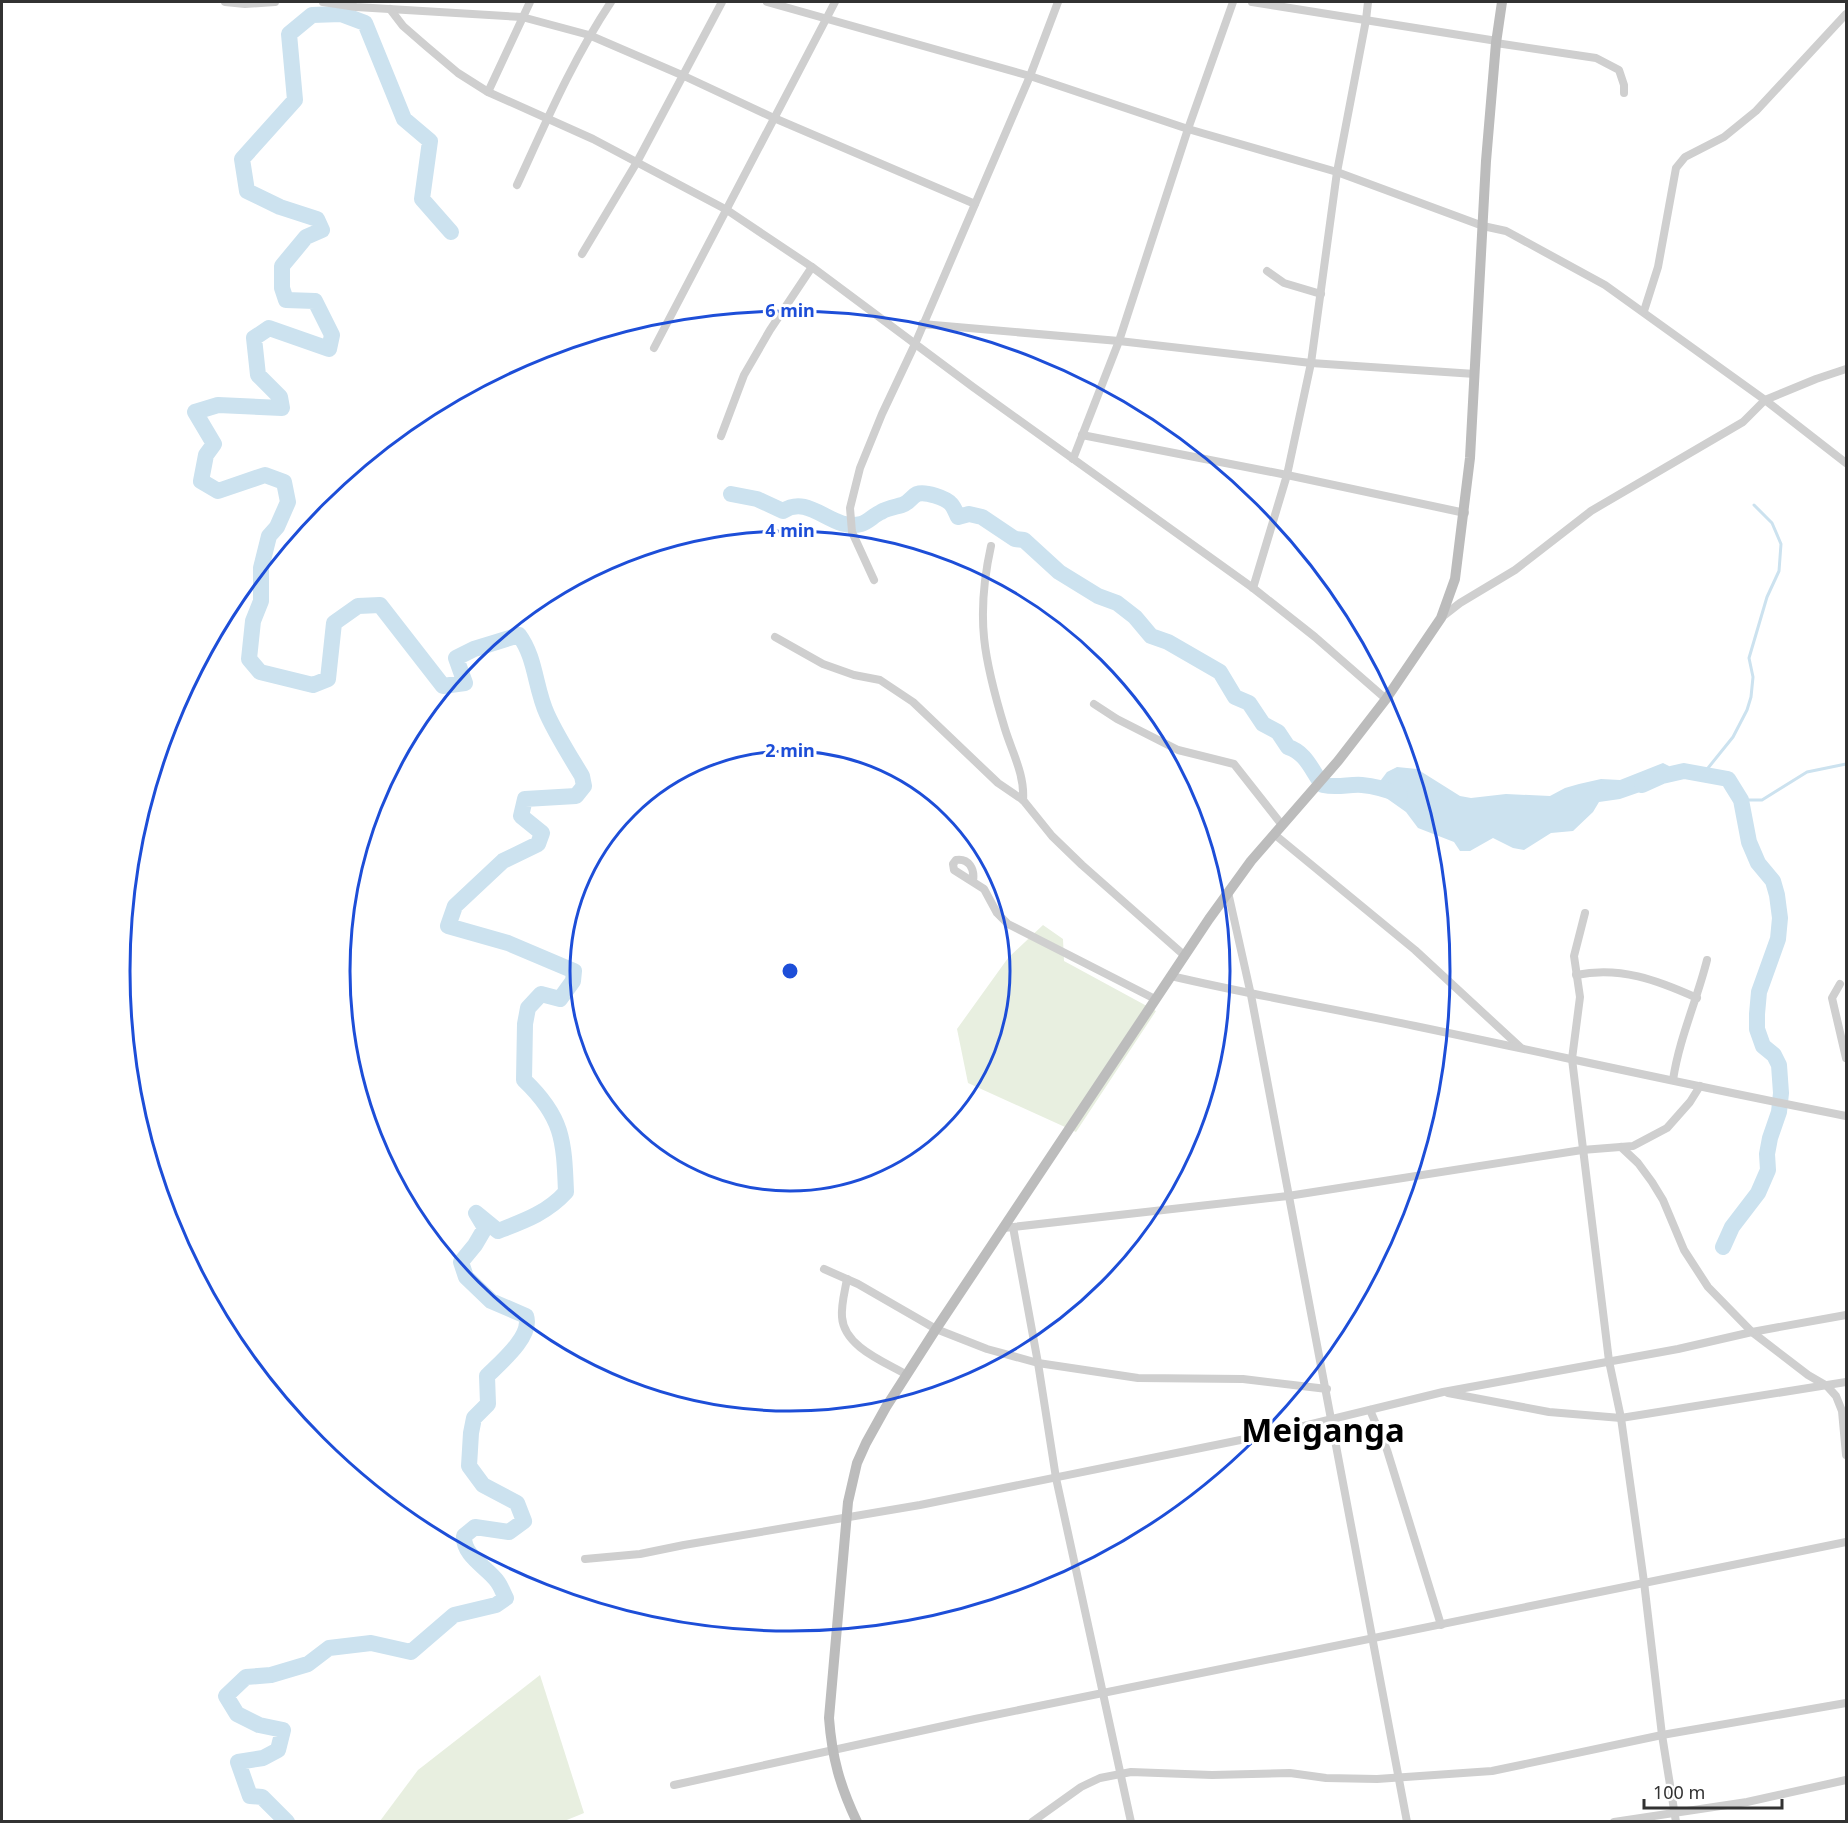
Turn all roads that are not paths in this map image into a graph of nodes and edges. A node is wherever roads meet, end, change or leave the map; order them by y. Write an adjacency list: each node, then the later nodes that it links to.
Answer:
1 (225, 2): 2 (street)
2 (275, 2)
3 (323, 2): 15 (street)
4 (530, 2): 17 (street)
5 (611, 2): 20 (street)
6 (722, 2): 22 (street)
7 (767, 2): 18 (street)
8 (835, 2): 18 (street)
9 (1058, 2): 23 (street)
10 (1233, 2): 28 (street)
11 (1252, 2): 14 (street)
12 (1368, 2): 19 (street)
13 (1502, 2): 21 (street)
14 (1279, 4): 19 (street)
15 (388, 8): 17 (street); 24 (street)
16 (1846, 14): 39 (street)
17 (522, 17): 20 (street); 24 (street)
18 (825, 20): 23 (street); 27 (street)
19 (1366, 20): 21 (street); 30 (street)
20 (589, 35): 22 (street); 26 (street)
21 (1497, 42): 25 (street); 34 (street)
22 (684, 76): 27 (street); 29 (street)
23 (1030, 76): 28 (street); 32 (street)
24 (488, 92): 26 (street)
25 (1624, 93)
26 (548, 117): 29 (street); 31 (street)
27 (774, 118): 32 (street); 33 (street)
28 (1188, 129): 30 (street); 41 (street)
29 (637, 162): 33 (street); 35 (street)
30 (1337, 172): 34 (street); 38 (street)
31 (517, 185)
32 (975, 204): 40 (street)
33 (728, 210): 36 (street); 43 (street)
34 (1483, 226): 39 (street); 46 (street)
35 (582, 254)
36 (812, 267): 42 (street); 49 (street)
37 (1267, 271): 38 (street)
38 (1321, 294): 44 (street)
39 (1644, 311): 47 (street)
40 (922, 324): 41 (street); 42 (street)
41 (1119, 340): 44 (street); 48 (street)
42 (915, 344): 50 (street); 55 (street)
43 (654, 348)
44 (1311, 363): 46 (street); 52 (street)
45 (1846, 368): 47 (street)
46 (1475, 374): 53 (street)
47 (1765, 400): 51 (street); 57 (street)
48 (1082, 435): 50 (street); 52 (street)
49 (721, 436)
50 (1073, 459): 56 (street)
51 (1846, 463)
52 (1287, 475): 53 (street); 56 (street)
53 (1465, 513): 57 (street)
54 (992, 546): 61 (street)
55 (874, 580)
56 (1253, 588): 59 (street)
57 (1441, 618): 59 (street)
58 (775, 637): 61 (street)
59 (1386, 699): 62 (street)
60 (1094, 704): 62 (street)
61 (1023, 800): 67 (street)
62 (1282, 825): 63 (street)
63 (1274, 834): 65 (street); 75 (street)
64 (973, 881): 74 (street)
65 (1228, 892): 67 (street); 72 (street)
66 (1585, 913): 69 (street)
67 (1185, 956): 70 (street)
68 (1707, 960): 73 (street)
69 (1576, 975): 73 (street); 77 (street)
70 (1171, 976): 72 (street); 74 (street)
71 (1840, 984): 76 (street)
72 (1251, 995): 75 (street); 83 (street)
73 (1697, 998): 78 (street)
74 (1155, 999): 84 (street)
75 (1521, 1048): 77 (street)
76 (1846, 1058)
77 (1572, 1059): 78 (street); 82 (street)
78 (1673, 1080): 79 (street)
79 (1700, 1086): 80 (street); 81 (street)
80 (1846, 1116)
81 (1621, 1147): 82 (street); 89 (street)
82 (1582, 1150): 83 (street); 90 (street)
83 (1288, 1196): 84 (street); 95 (street)
84 (1009, 1228): 88 (street); 91 (street)
85 (824, 1269): 86 (street)
86 (847, 1279): 88 (street); 92 (street)
87 (1846, 1315): 89 (street)
88 (936, 1329): 91 (street); 92 (street)
89 (1752, 1332): 90 (street); 94 (street)
90 (1609, 1361): 96 (street); 98 (street)
91 (1038, 1363): 95 (street); 101 (street)
92 (907, 1375): 102 (street)
93 (1846, 1382): 94 (street)
94 (1827, 1386): 98 (street); 100 (street)
95 (1327, 1389): 99 (street)
96 (1443, 1392): 97 (street); 98 (street)
97 (1370, 1410): 99 (street); 106 (street)
98 (1621, 1418): 105 (street)
99 (1332, 1419): 101 (street); 107 (street)
100 (1846, 1455)
101 (1056, 1478): 102 (street); 108 (street)
102 (846, 1518): 104 (street); 111 (street)
103 (1846, 1542): 105 (street)
104 (585, 1558)
105 (1644, 1582): 106 (street); 110 (street)
106 (1441, 1625): 107 (street)
107 (1374, 1639): 108 (street); 113 (street)
108 (1102, 1693): 111 (street); 112 (street)
109 (1846, 1703): 110 (street)
110 (1662, 1734): 113 (street); 116 (street)
111 (831, 1749): 115 (street); 117 (street)
112 (1119, 1773): 113 (street); 118 (street); 119 (street)
113 (1400, 1779): 120 (street)
114 (1846, 1779): 116 (street)
115 (674, 1785)
116 (1676, 1817): 121 (street)
117 (857, 1821)
118 (1032, 1821)
119 (1131, 1821)
120 (1407, 1821)
121 (1614, 1821)

